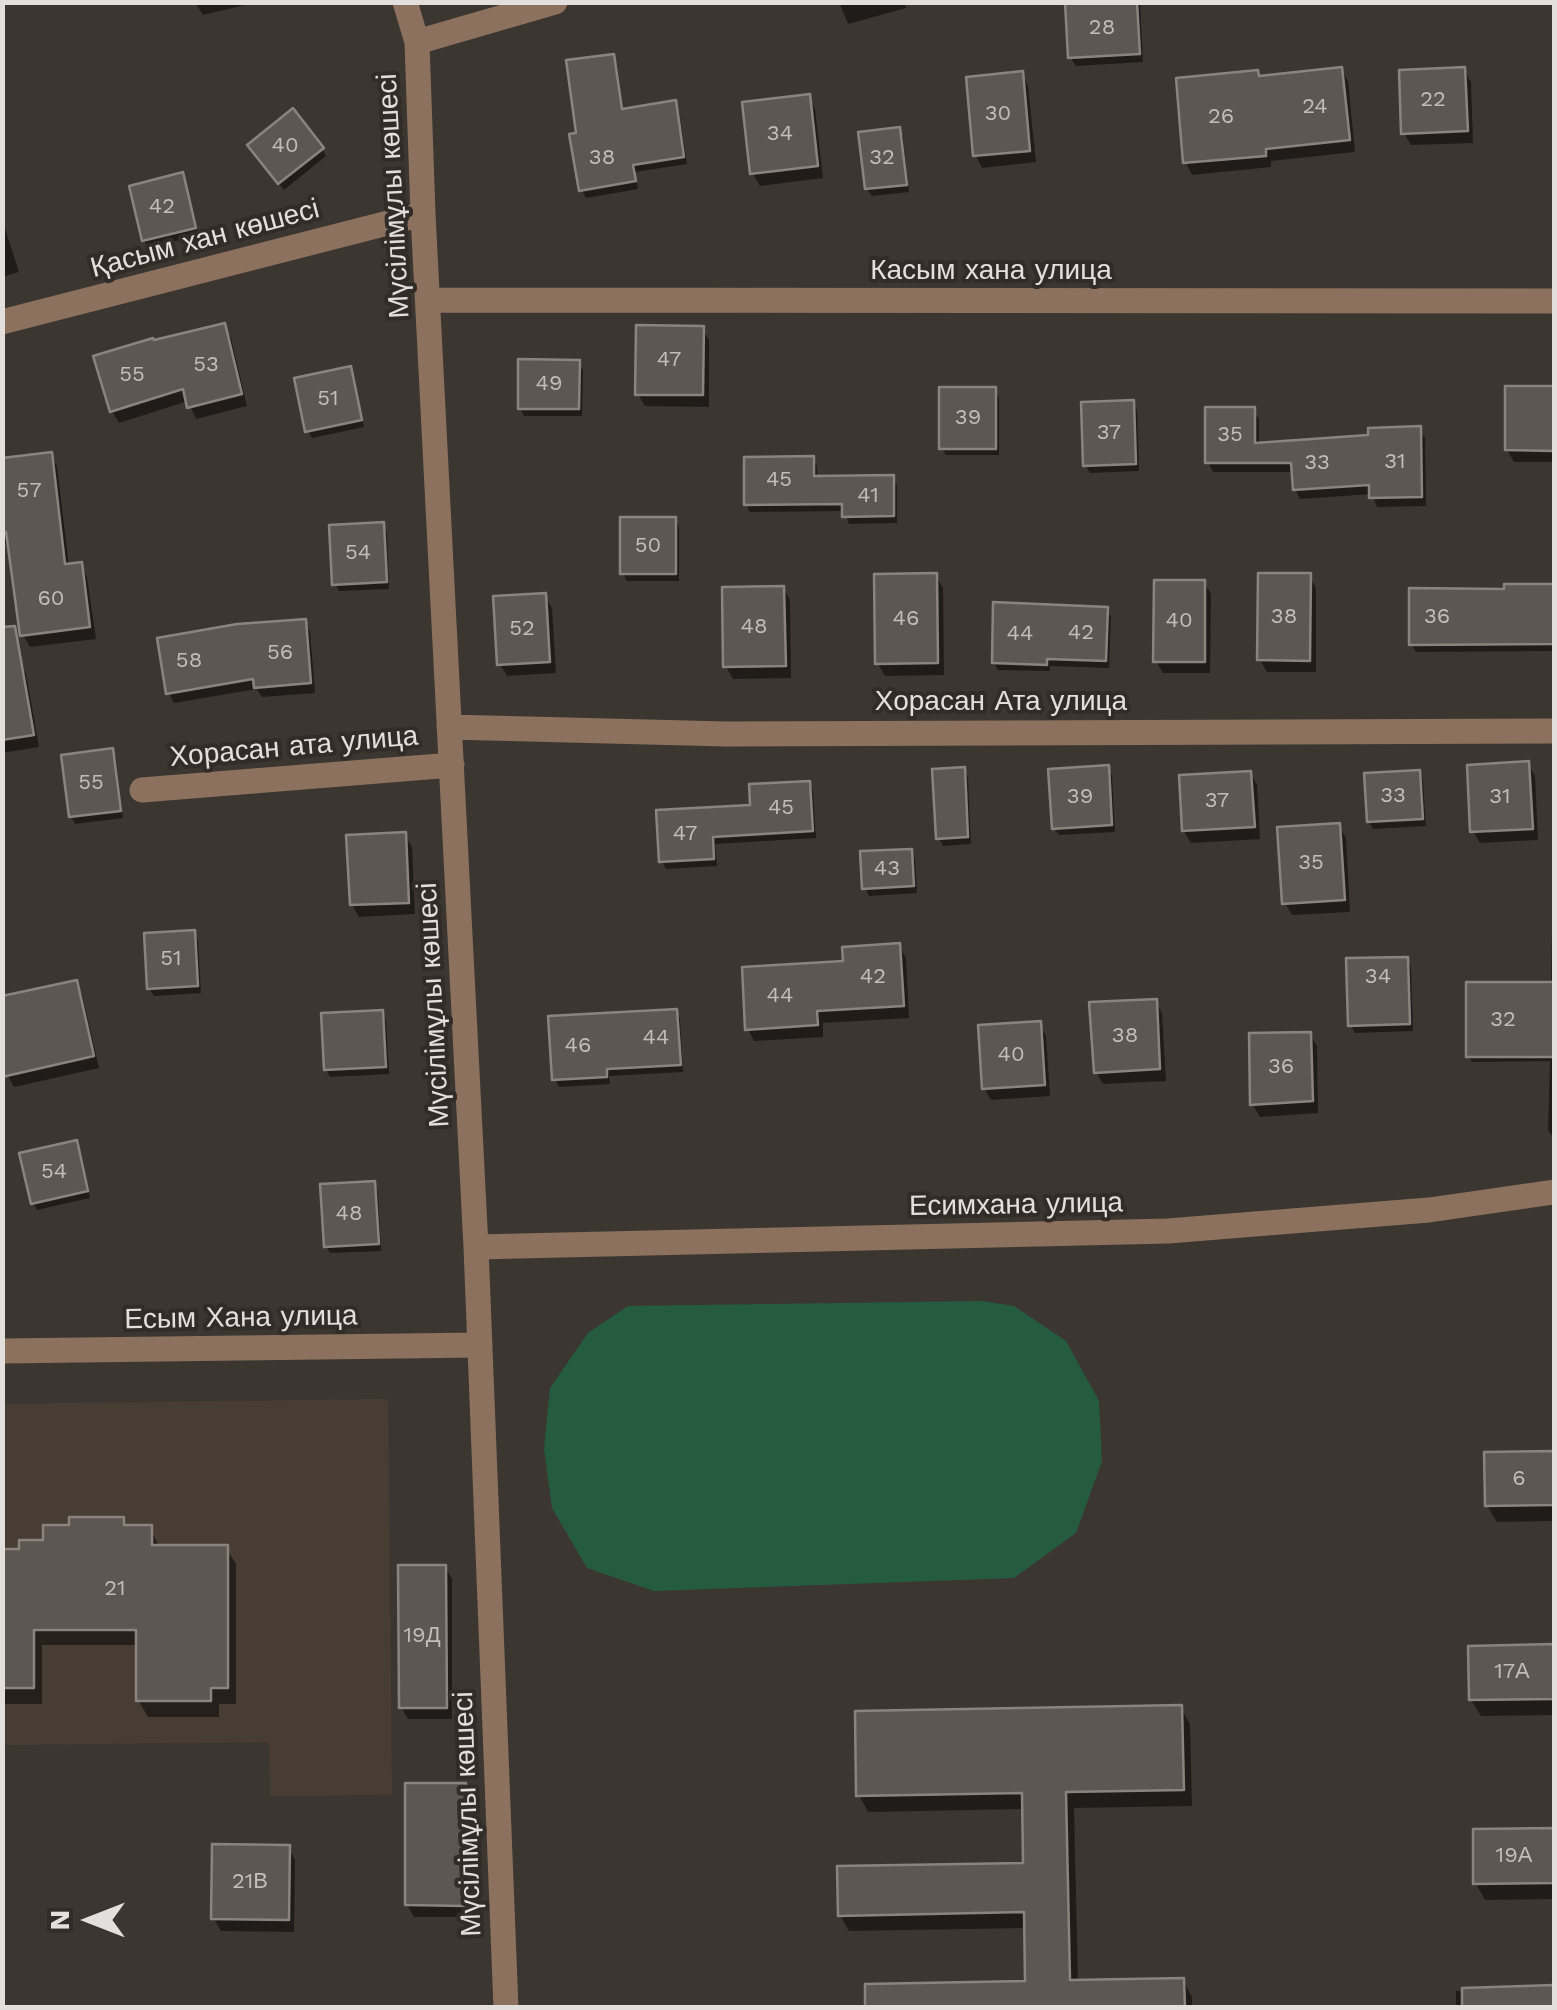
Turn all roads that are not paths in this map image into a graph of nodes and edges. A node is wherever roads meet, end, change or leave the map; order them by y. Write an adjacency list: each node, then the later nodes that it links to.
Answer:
1 (405, 2): 3 (street, Мүсілімұлы көшесі)
2 (554, 2): 3 (street)
3 (416, 42): 4 (street, Мүсілімұлы көшесі)
4 (423, 214): 5 (street, Мүсілімұлы көшесі); 7 (street, Қасым хан көшесі)
5 (428, 300): 6 (street, Касым хана улица); 8 (street, Мүсілімұлы көшесі)
6 (1554, 301)
7 (2, 322)
8 (449, 727): 9 (street, Хорасан Ата улица); 10 (street, Мүсілімұлы көшесі)
9 (1554, 731)
10 (452, 765): 11 (street, Хорасан ата улица); 13 (street, Мүсілімұлы көшесі)
11 (142, 790)
12 (1554, 1192): 13 (street, Есимхана улица)
13 (476, 1247): 14 (street, Мүсілімұлы көшесі)
14 (480, 1345): 15 (street, Есым Хана улица); 16 (street, Мүсілімұлы көшесі)
15 (2, 1350)
16 (506, 2008)

